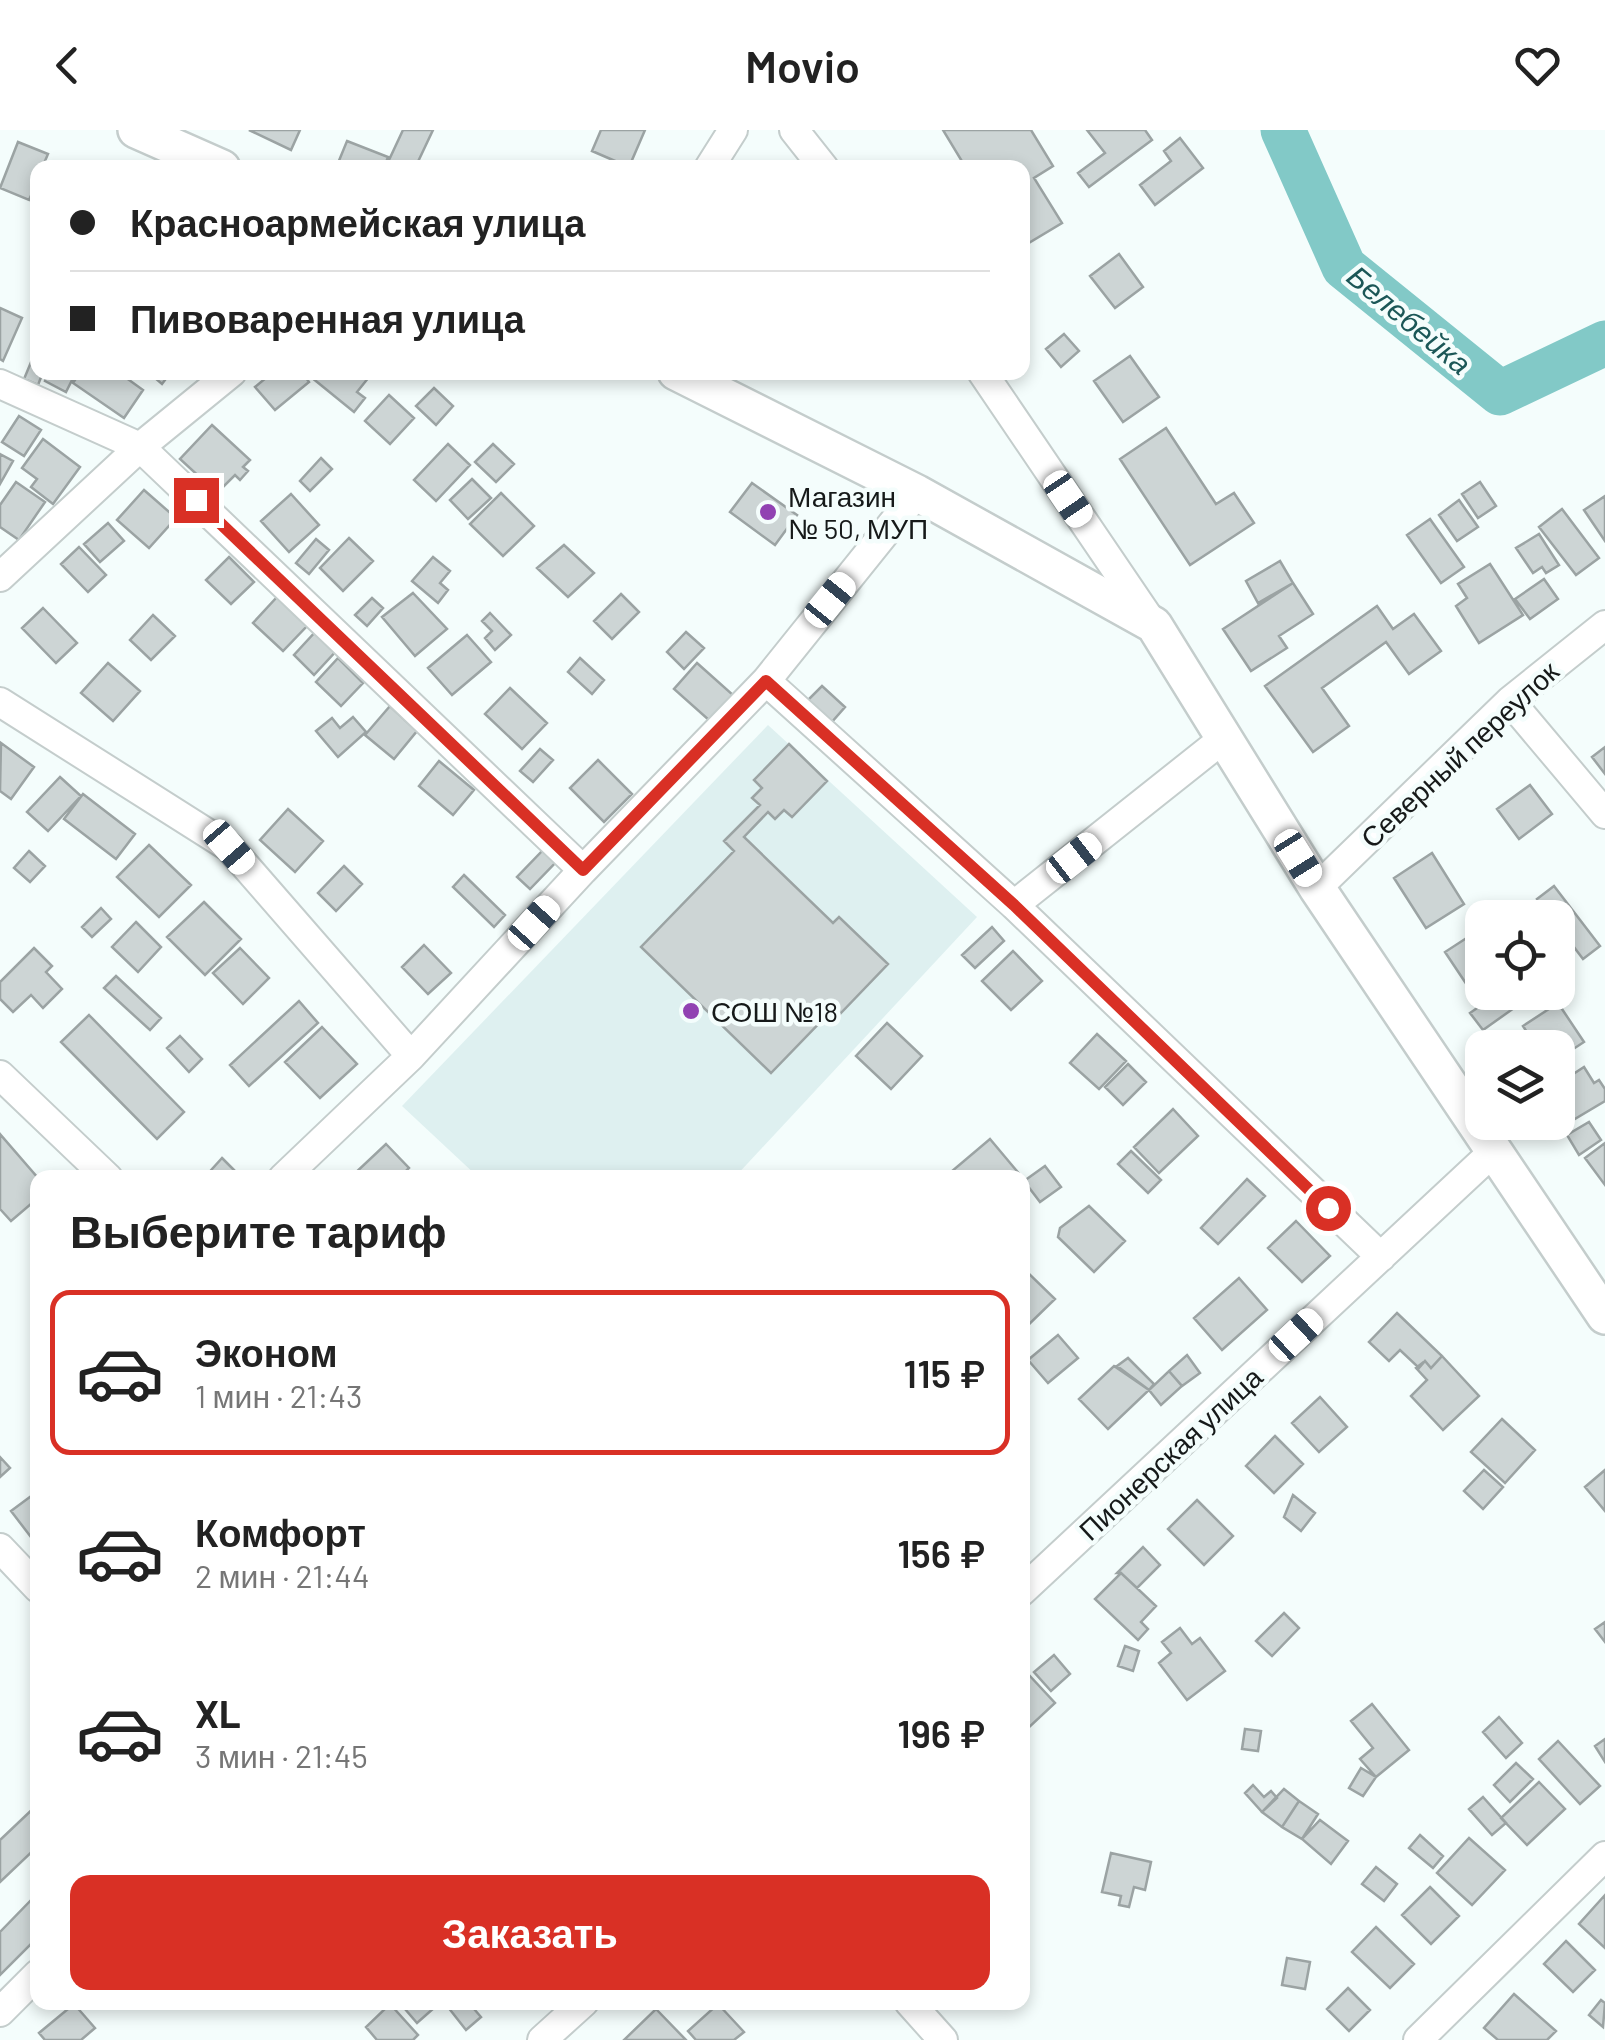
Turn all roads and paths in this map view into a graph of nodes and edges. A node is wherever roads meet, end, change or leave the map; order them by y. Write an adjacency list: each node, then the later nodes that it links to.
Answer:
1 (136, 130): 4 (main road)
2 (733, 130): 5 (street)
3 (794, 130): 6 (street)
4 (204, 160)
5 (714, 160)
6 (818, 160)
7 (222, 380): 11 (street)
8 (692, 380): 12 (main road)
9 (987, 380): 14 (street)
10 (0, 384): 11 (street)
11 (140, 446): 13 (street); 21 (street)
12 (916, 493): 14 (main road); 16 (street)
13 (0, 577)
14 (1154, 625): 19 (main road)
15 (1605, 625): 17 (street, Северный переулок)
16 (766, 681): 21 (street); 23 (street)
17 (1510, 701): 20 (street); 22 (street, Северный переулок)
18 (0, 702): 24 (street)
19 (1224, 739): 22 (main road); 23 (street)
20 (1605, 814)
21 (583, 870): 24 (street)
22 (1317, 888): 26 (main road)
23 (1014, 905): 29 (street)
24 (412, 1056): 28 (street)
25 (0, 1075): 27 (street)
26 (1493, 1152): 29 (street, Пионерская улица); 30 (main road)
27 (100, 1170)
28 (291, 1170)
29 (1380, 1258): 33 (street, Пионерская улица)
30 (1605, 1316)
31 (0, 1548): 32 (street)
32 (30, 1580)
33 (1030, 1584)
34 (1605, 1856): 41 (street)
35 (30, 1982): 38 (street)
36 (575, 2010): 39 (street)
37 (915, 2010): 40 (street)
38 (0, 2012)
39 (542, 2040)
40 (943, 2040)
41 (1418, 2040)

